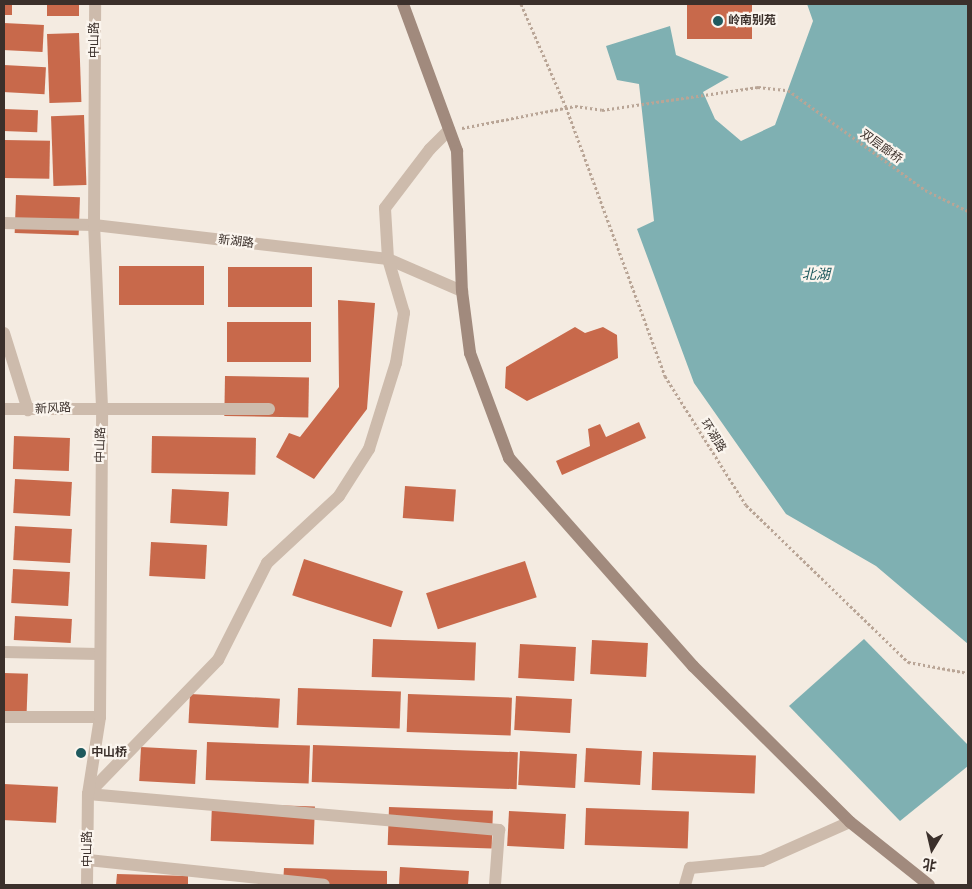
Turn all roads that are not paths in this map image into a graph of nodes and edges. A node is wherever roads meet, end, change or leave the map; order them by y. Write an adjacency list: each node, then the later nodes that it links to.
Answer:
1 (95, 4): 5 (street, 中山路)
2 (403, 4): 3 (street)
3 (450, 130): 6 (street); 7 (street)
4 (4, 223): 5 (street, 新湖路)
5 (94, 225): 6 (street, 新湖路); 9 (street, 中山路)
6 (388, 259): 7 (street, 新湖路); 17 (street)
7 (462, 291): 18 (street)
8 (4, 333): 12 (street)
9 (102, 407): 10 (street, 新风路); 12 (street, 新风路); 14 (street, 中山路)
10 (269, 409)
11 (4, 410): 12 (street, 新风路)
12 (28, 410)
13 (4, 652): 14 (street)
14 (99, 654): 16 (street, 中山路)
15 (4, 717): 16 (street)
16 (100, 717): 17 (street, 中山路)
17 (88, 794): 19 (street, 中山路); 22 (street)
18 (850, 822): 23 (street); 24 (street)
19 (88, 860): 20 (street, 中山路); 21 (street)
20 (87, 885)
21 (324, 885)
22 (495, 885)
23 (685, 885)
24 (929, 885)

